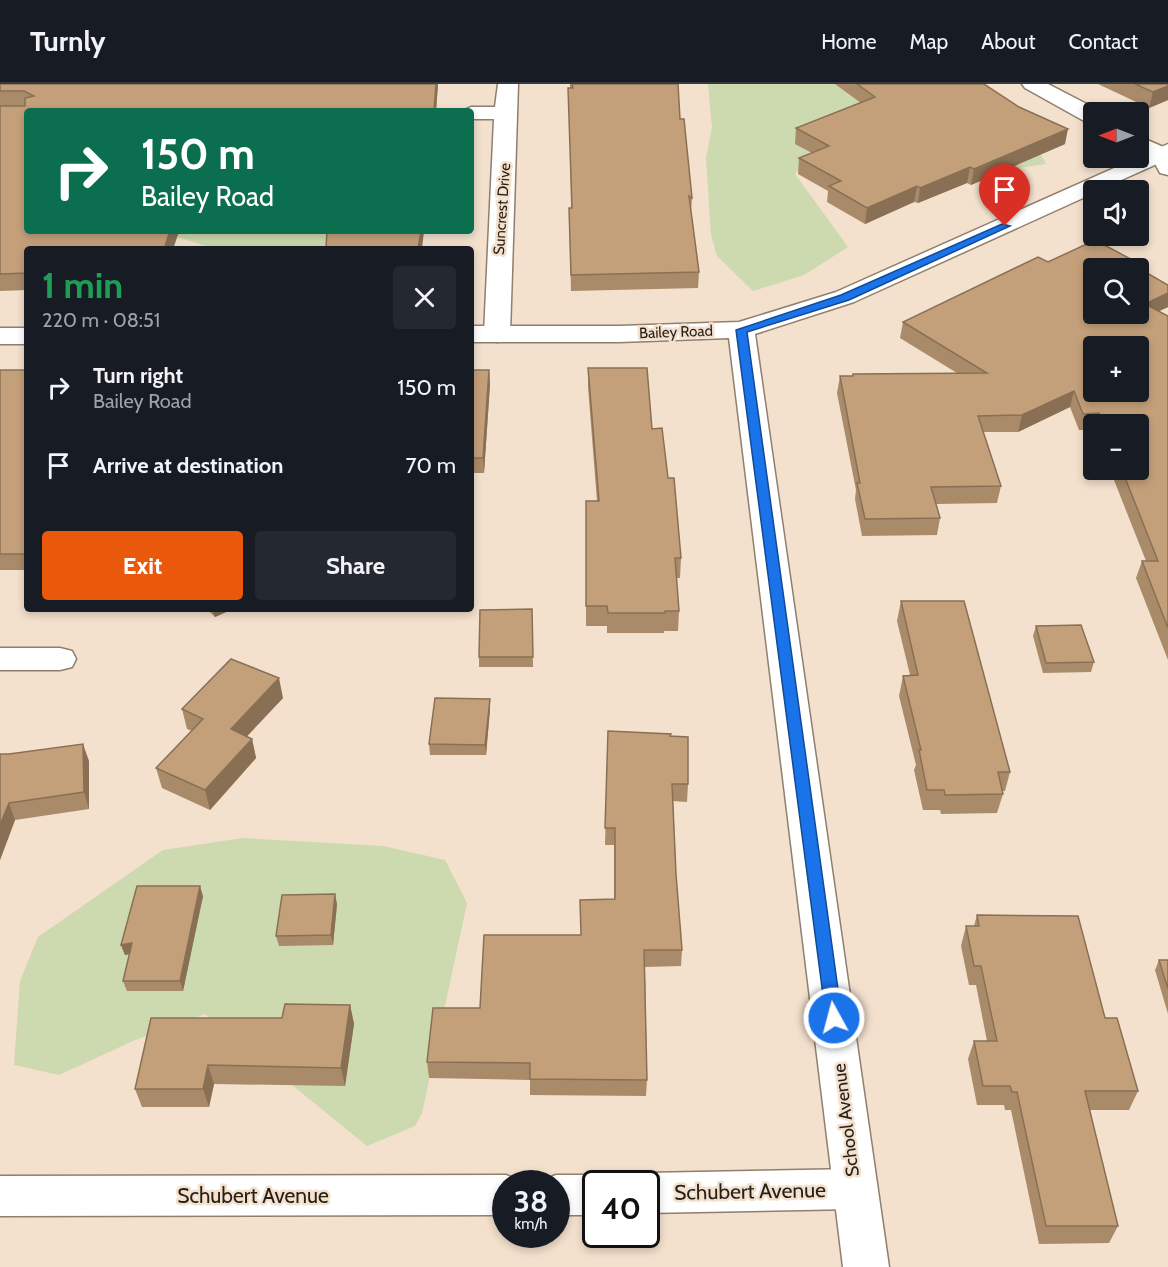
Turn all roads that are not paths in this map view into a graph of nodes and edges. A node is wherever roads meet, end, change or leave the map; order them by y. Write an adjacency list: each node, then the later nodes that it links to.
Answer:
1 (508, 84): 5 (street, Suncrest Drive)
2 (1032, 84): 3 (street)
3 (1083, 111)
4 (474, 113): 5 (street)
5 (505, 113): 10 (street, Suncrest Drive)
6 (1149, 148): 7 (street)
7 (1166, 158): 8 (street, Bailey Road)
8 (741, 330): 10 (street, Bailey Road); 15 (street, School Avenue)
9 (474, 334): 10 (street, Bailey Road)
10 (497, 334)
11 (0, 336): 12 (street)
12 (24, 336)
13 (0, 659): 14 (street)
14 (60, 659)
15 (854, 1189): 16 (street, Schubert Avenue); 19 (street, School Avenue)
16 (660, 1194)
17 (492, 1195): 18 (street, Schubert Avenue)
18 (0, 1196)
19 (866, 1267)

